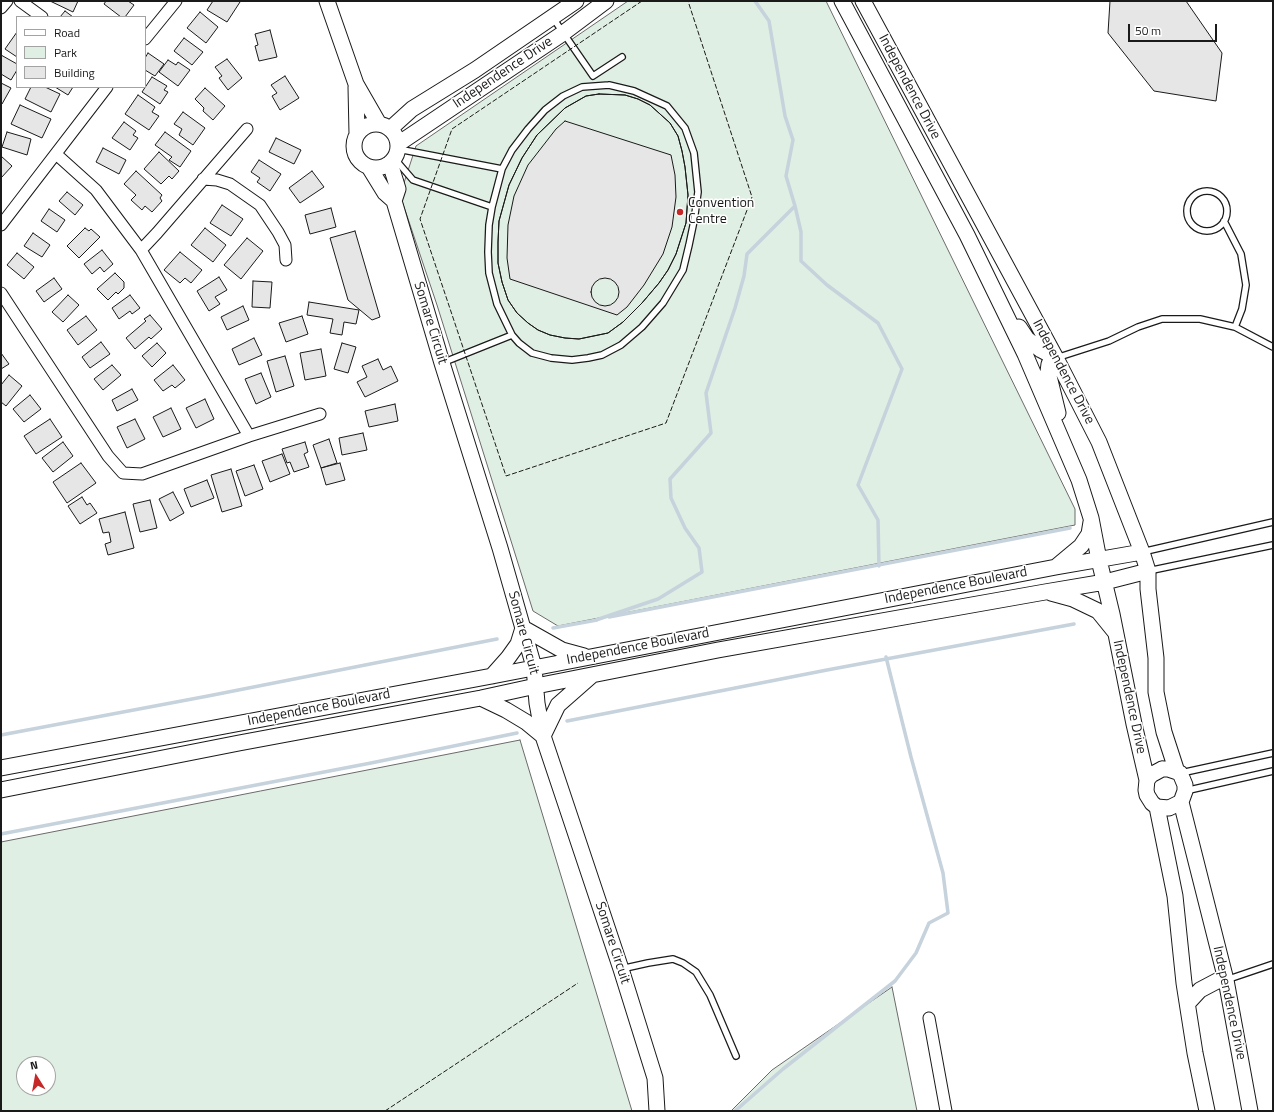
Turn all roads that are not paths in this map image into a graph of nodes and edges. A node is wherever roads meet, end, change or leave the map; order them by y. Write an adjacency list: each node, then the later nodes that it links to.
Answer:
1 (7, 1): 9 (street)
2 (20, 1): 10 (street)
3 (176, 1): 13 (street)
4 (327, 1): 16 (street)
5 (576, 1): 11 (street, Independence Drive)
6 (606, 1): 12 (street, Independence Drive)
7 (842, 1): 34 (street, Independence Drive)
8 (863, 1): 38 (street, Independence Drive)
9 (1, 8)
10 (41, 16)
11 (552, 16): 12 (lane); 19 (street, Independence Drive)
12 (562, 34): 15 (lane); 23 (street, Independence Drive)
13 (146, 38)
14 (622, 57): 15 (lane)
15 (592, 76): 17 (lane)
16 (356, 84): 19 (street); 21 (street)
17 (595, 86): 25 (lane); 36 (lane)
18 (106, 88): 22 (street)
19 (384, 126): 21 (street); 23 (street)
20 (247, 128): 26 (street)
21 (357, 134): 24 (street)
22 (56, 154): 30 (street); 31 (street)
23 (395, 154): 24 (street); 25 (lane); 27 (street, Somare Circuit); 28 (lane)
24 (369, 167): 27 (street, Somare Circuit)
25 (502, 169): 28 (lane)
26 (203, 179): 31 (street); 32 (street)
27 (394, 201): 39 (street, Somare Circuit)
28 (492, 207): 36 (lane)
29 (1224, 221): 29 (lane); 35 (lane)
30 (1, 226)
31 (142, 250): 41 (street)
32 (286, 260)
33 (1, 293): 41 (street)
34 (1004, 309): 38 (street); 42 (street, Independence Drive)
35 (1235, 327): 37 (lane); 38 (lane)
36 (512, 335): 39 (lane)
37 (1273, 347)
38 (1056, 358): 42 (street); 46 (street, Independence Drive)
39 (442, 363): 52 (street, Somare Circuit)
40 (320, 414): 41 (street)
41 (249, 436)
42 (1064, 447): 43 (street, Independence Drive)
43 (1091, 518): 47 (street, Independence Drive); 48 (street)
44 (1273, 522): 46 (lane, Independence Boulevard)
45 (1273, 545): 49 (lane, Independence Boulevard)
46 (1142, 552): 47 (street, Independence Boulevard); 49 (street, Independence Drive)
47 (1099, 560): 48 (street, Independence Boulevard); 50 (street, Independence Drive)
48 (1056, 567): 54 (street, Independence Boulevard)
49 (1148, 571): 50 (street, Independence Boulevard); 64 (street, Independence Drive)
50 (1105, 582): 51 (street, Independence Boulevard); 53 (street, Independence Drive)
51 (1045, 592): 53 (street); 56 (street, Independence Boulevard)
52 (523, 628): 54 (street); 55 (street, Somare Circuit); 57 (street)
53 (1116, 633): 65 (street, Independence Drive)
54 (586, 657): 55 (street, Independence Boulevard)
55 (534, 667): 57 (street, Independence Boulevard); 58 (street, Somare Circuit)
56 (592, 675): 58 (street, Independence Boulevard); 60 (street)
57 (492, 676): 62 (street, Independence Boulevard)
58 (536, 686): 59 (street, Independence Boulevard); 60 (street, Somare Circuit)
59 (482, 698): 60 (street); 66 (street, Independence Boulevard)
60 (543, 736): 70 (street, Somare Circuit)
61 (1273, 753): 64 (lane)
62 (1, 768)
63 (1273, 771): 67 (lane)
64 (1179, 773): 65 (street, Independence Drive); 67 (street, Independence Drive)
65 (1147, 780): 68 (street, Independence Drive)
66 (1, 790)
67 (1183, 796): 68 (street); 71 (street, Independence Drive)
68 (1157, 807): 72 (street, Independence Drive)
69 (1273, 964): 71 (lane)
70 (621, 969): 74 (lane); 75 (street, Somare Circuit)
71 (1226, 980): 72 (street); 78 (street, Independence Drive)
72 (1188, 1003): 77 (street, Independence Drive)
73 (929, 1018): 76 (street)
74 (736, 1056)
75 (657, 1111)
76 (946, 1111)
77 (1207, 1111)
78 (1250, 1111)

